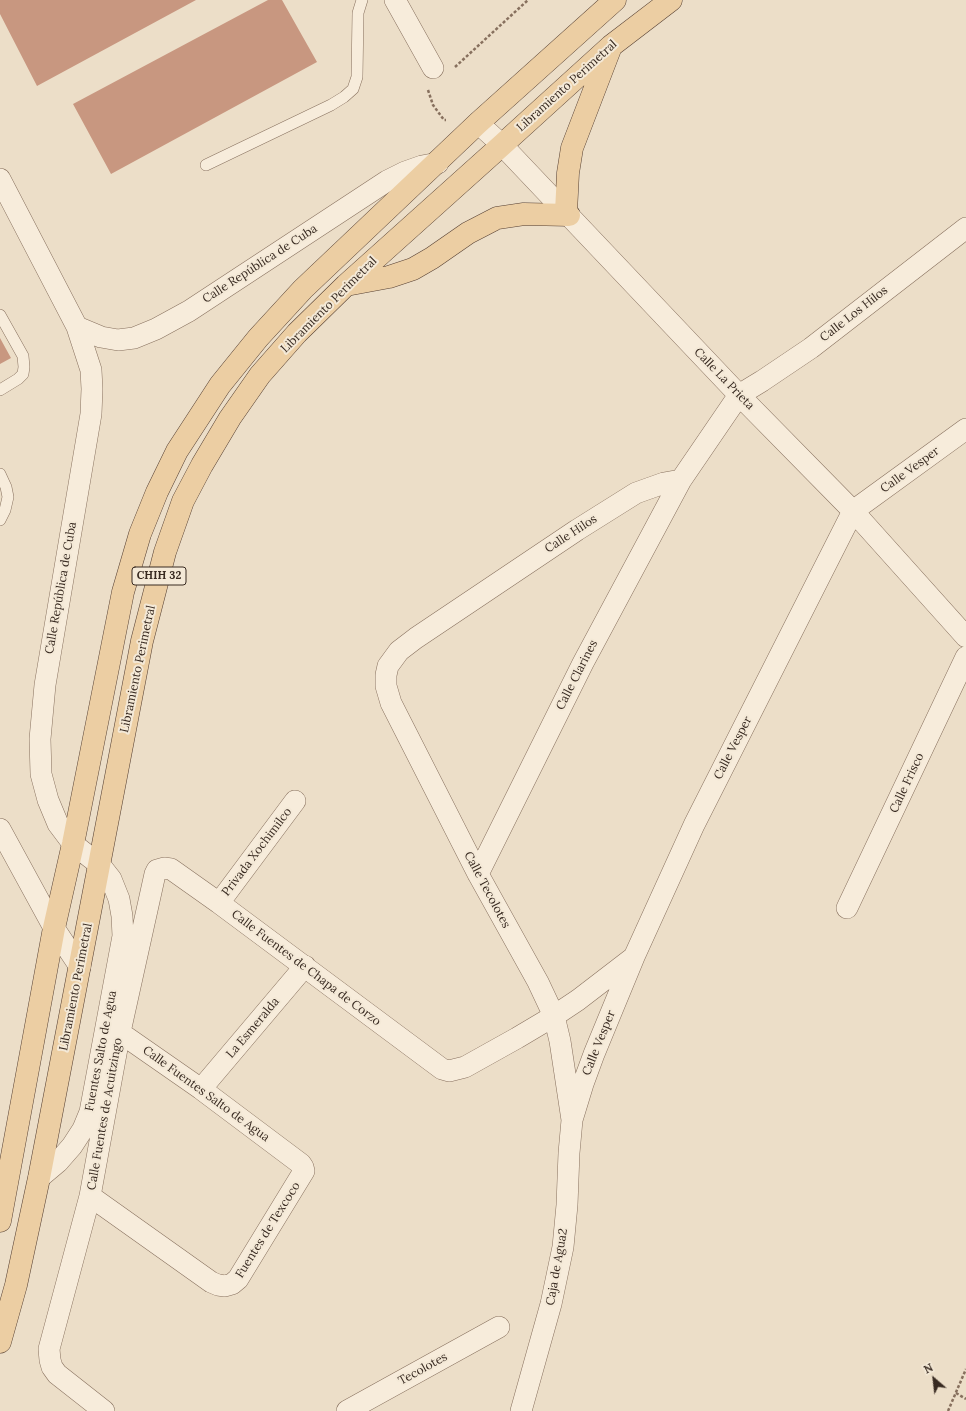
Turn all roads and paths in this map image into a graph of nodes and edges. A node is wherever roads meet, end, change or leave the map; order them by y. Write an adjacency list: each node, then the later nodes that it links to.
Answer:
1 (362, 0): 11 (lane)
2 (395, 0): 7 (street)
3 (528, 0): 7 (path)
4 (615, 0): 8 (main road, CHIH 32)
5 (672, 0): 6 (main road, Libramiento Perimetral / CHIH 32)
6 (611, 46): 9 (main road, Libramiento Perimetral / CHIH 32); 13 (main road)
7 (433, 68): 8 (path)
8 (473, 129): 9 (street, Calle La Prieta); 10 (main road, CHIH 32)
9 (502, 145): 13 (street, Calle La Prieta); 15 (main road, Libramiento Perimetral / CHIH 32)
10 (438, 162): 17 (street, Calle República de Cuba); 30 (main road, CHIH 32)
11 (206, 165)
12 (0, 179): 17 (street, Calle República de Cuba)
13 (567, 214): 15 (main road); 19 (street, Calle La Prieta)
14 (966, 228): 19 (street, Calle Los Hilos)
15 (346, 285): 31 (main road, Libramiento Perimetral / CHIH 32)
16 (0, 315): 18 (lane)
17 (77, 327): 30 (street, Calle República de Cuba)
18 (0, 390)
19 (739, 395): 22 (street); 23 (street, Calle La Prieta)
20 (966, 429): 23 (street, Calle Vesper)
21 (0, 474): 24 (lane)
22 (681, 480): 27 (street, Calle Hilos); 33 (street, Calle Clarines)
23 (853, 512): 25 (street, Calle La Prieta); 37 (street, Calle Vesper)
24 (0, 520)
25 (966, 637)
26 (966, 657): 35 (street, Calle Frisco)
27 (388, 666): 33 (street, Calle Tecolotes)
28 (295, 801): 34 (street, Privada Xochimilco)
29 (0, 829): 36 (street)
30 (73, 844): 31 (street, Calle República de Cuba); 36 (main road, CHIH 32)
31 (100, 865): 39 (main road, Libramiento Perimetral / CHIH 32); 41 (street, Fuentes Salto de Agua)
32 (161, 868): 34 (street, Calle Fuentes de Chapa de Corzo); 41 (street, Calle Fuentes de Acuitzingo)
33 (478, 874): 40 (street, Calle Tecolotes)
34 (219, 903): 38 (street, Calle Fuentes de Chapa de Corzo)
35 (847, 908)
36 (54, 928): 39 (street); 47 (main road, CHIH 32)
37 (634, 957): 40 (street); 43 (street, Calle Vesper)
38 (305, 966): 40 (street, Calle Fuentes de Chapa de Corzo); 42 (street, La Esmeralda)
39 (80, 967): 45 (main road, Libramiento Perimetral / CHIH 32)
40 (554, 1016): 43 (street, Calle Tecolotes)
41 (113, 1028): 42 (street, Calle Fuentes Salto de Agua); 45 (street, Fuentes Salto de Agua); 46 (street, Calle Fuentes de Acuitzingo)
42 (201, 1089): 44 (street, Calle Fuentes Salto de Agua)
43 (572, 1120): 55 (street, Caja de Agua2)
44 (303, 1167): 46 (street, Fuentes de Texcoco)
45 (39, 1178): 49 (main road, Libramiento Perimetral / CHIH 32)
46 (90, 1196): 53 (street, Calle Fuentes de Acuitzingo)
47 (0, 1221)
48 (499, 1327): 54 (street, Tecolotes)
49 (0, 1342)
50 (966, 1369): 51 (path)
51 (956, 1393): 52 (path); 56 (path)
52 (966, 1399)
53 (104, 1411)
54 (347, 1411)
55 (521, 1411)
56 (948, 1411)

